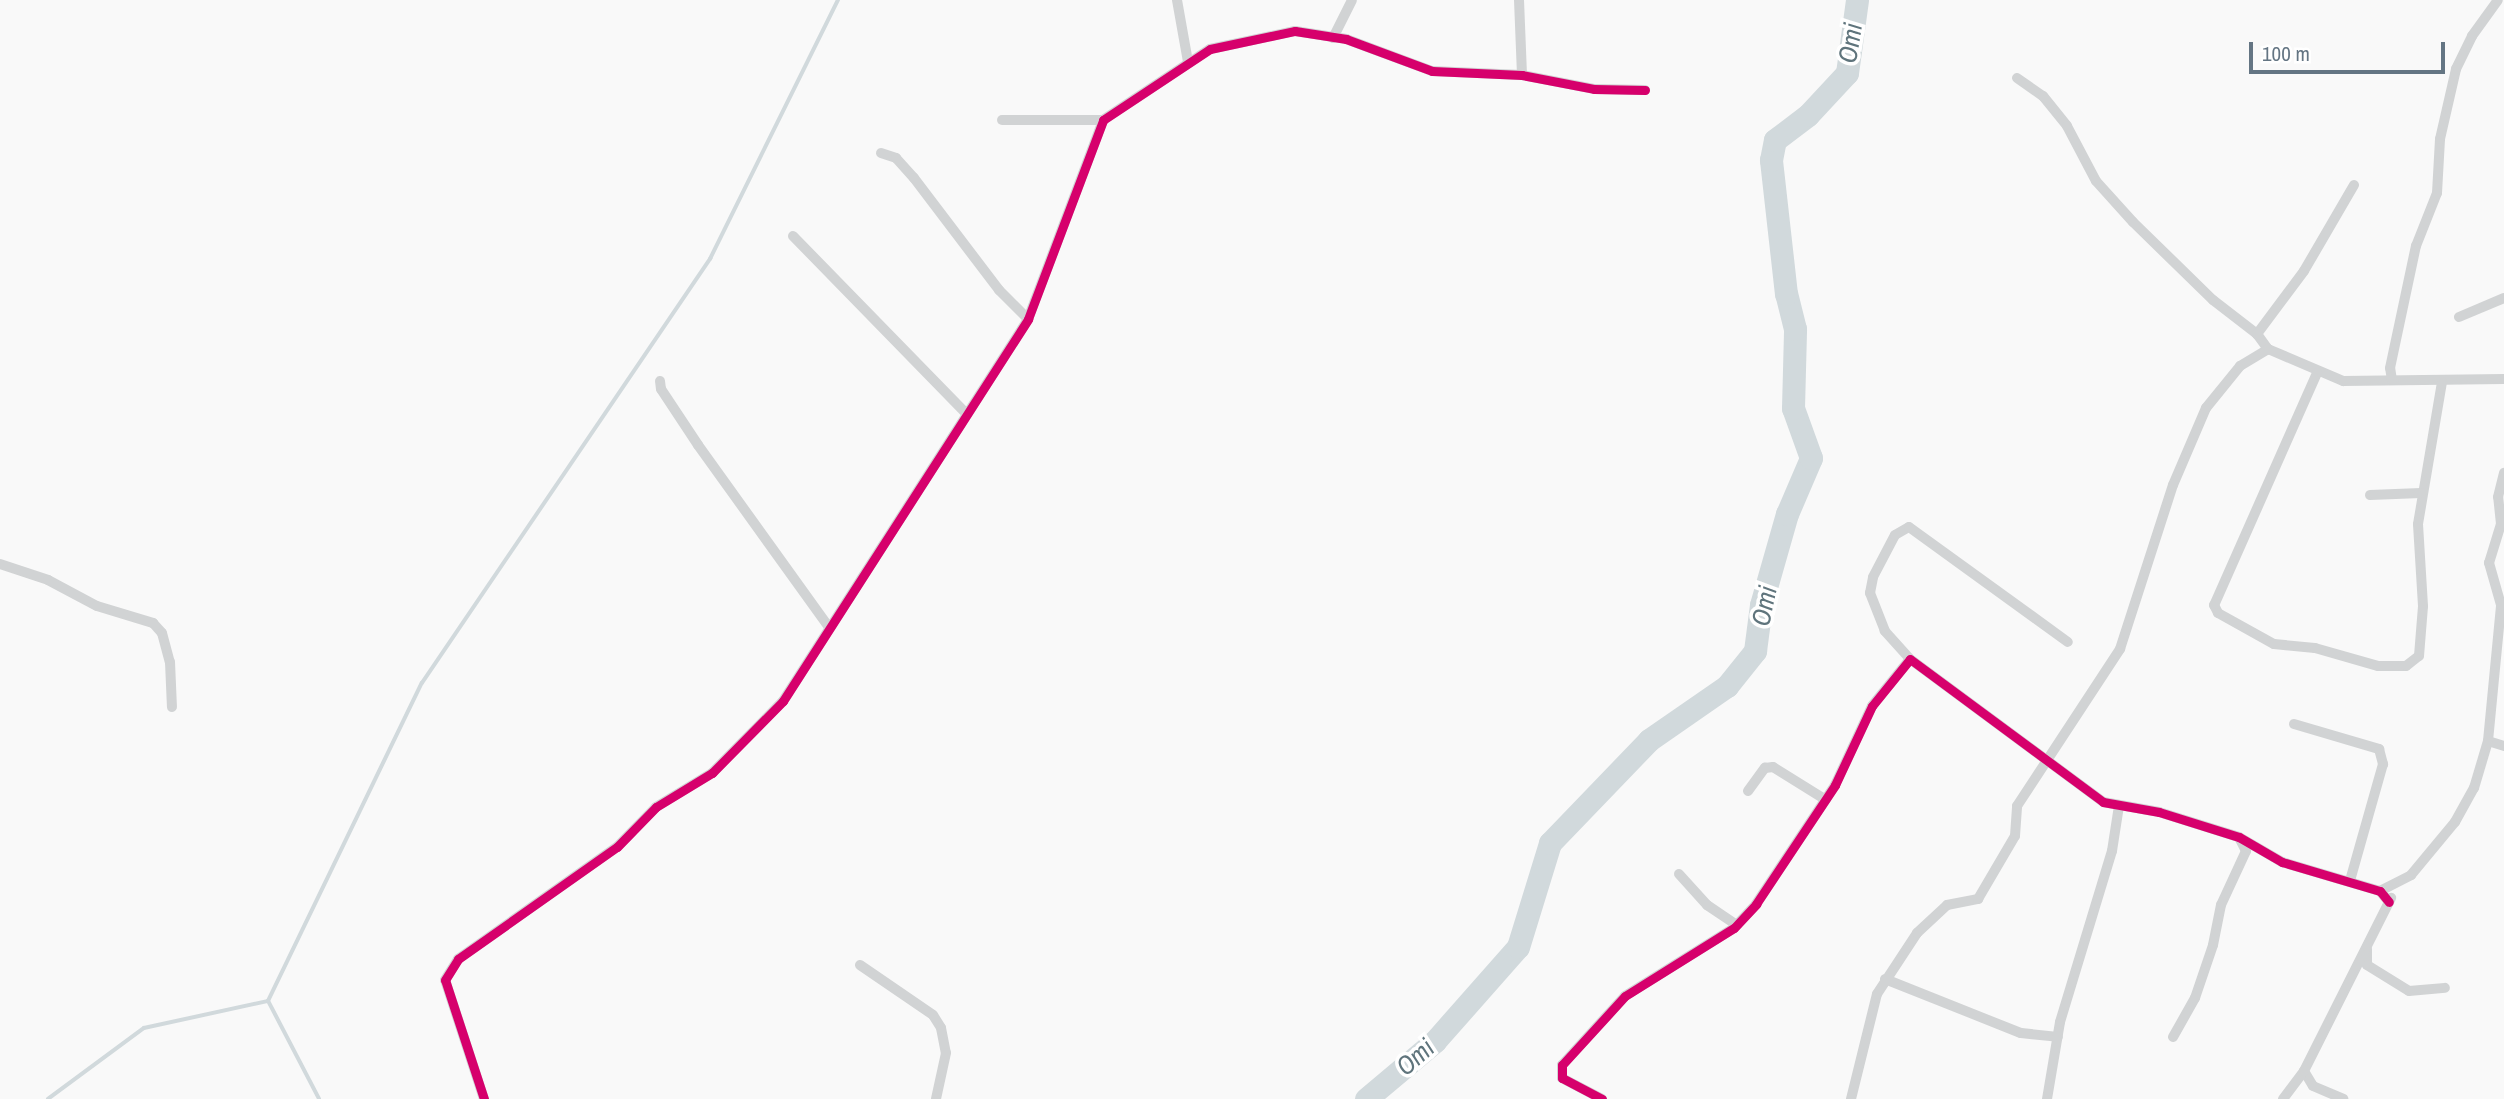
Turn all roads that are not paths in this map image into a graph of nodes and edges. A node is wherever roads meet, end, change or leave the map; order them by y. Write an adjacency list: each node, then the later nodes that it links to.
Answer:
1 (1177, 0): 6 (street)
2 (1352, 0): 5 (street)
3 (1519, 0): 7 (street)
4 (2498, 0): 22 (street)
5 (1333, 37): 6 (street); 7 (street)
6 (1188, 62): 11 (street)
7 (1522, 75): 9 (street)
8 (2017, 78): 18 (street)
9 (1645, 90)
10 (1002, 120): 11 (street)
11 (1103, 120): 17 (street)
12 (881, 153): 17 (street)
13 (2354, 185): 18 (street)
14 (793, 236): 25 (street)
15 (2504, 298): 16 (street)
16 (2459, 317)
17 (1028, 318): 25 (street)
18 (2257, 334): 19 (street)
19 (2268, 349): 20 (street); 39 (street)
20 (2317, 373): 22 (street); 27 (street)
21 (2504, 379): 24 (street)
22 (2392, 380): 24 (street)
23 (660, 382): 32 (street)
24 (2442, 382): 27 (street)
25 (967, 414): 32 (street)
26 (2504, 473): 29 (street)
27 (2421, 494): 28 (street)
28 (2370, 495)
29 (2501, 497): 30 (street)
30 (2502, 525): 37 (street)
31 (0, 565): 35 (street)
32 (829, 626): 57 (street)
33 (2068, 642): 34 (street)
34 (1910, 659): 39 (street); 41 (street)
35 (172, 708)
36 (2294, 724): 45 (street)
37 (2488, 741): 38 (street); 46 (street)
38 (2504, 746)
39 (2051, 760): 42 (street); 52 (street)
40 (1748, 791): 41 (street)
41 (1826, 800): 49 (street)
42 (2119, 806): 43 (street); 54 (street)
43 (2239, 837): 45 (street); 55 (street)
44 (1679, 874): 49 (street)
45 (2350, 881): 47 (street)
46 (2397, 885): 47 (street); 48 (street)
47 (2380, 891): 48 (street)
48 (2389, 902): 50 (street)
49 (1737, 925): 59 (street)
50 (2367, 946): 53 (street); 56 (street)
51 (860, 965): 58 (street)
52 (1885, 979): 54 (street); 60 (street)
53 (2445, 988)
54 (2059, 1037): 61 (street)
55 (2173, 1037)
56 (2304, 1072): 62 (street); 63 (street)
57 (484, 1099)
58 (936, 1099)
59 (1602, 1099)
60 (1851, 1099)
61 (2047, 1099)
62 (2283, 1099)
63 (2343, 1099)

